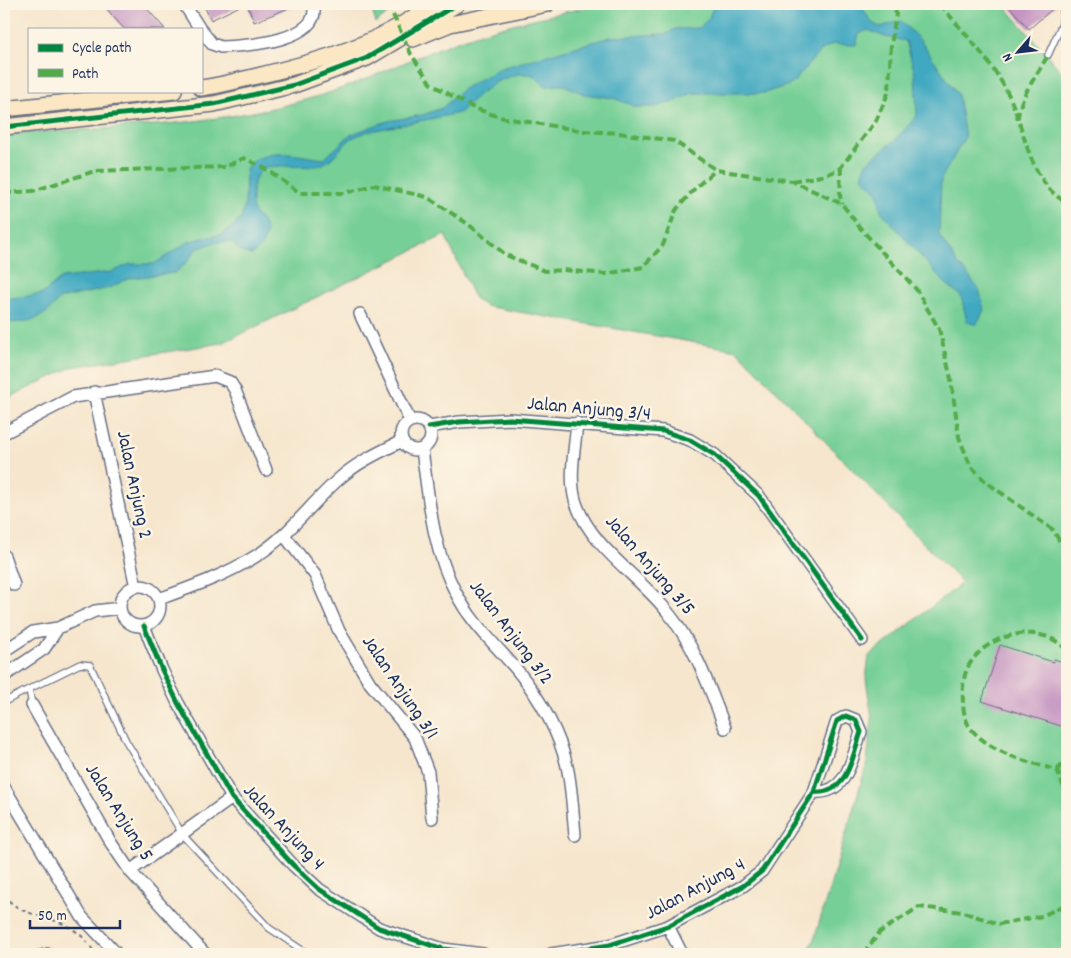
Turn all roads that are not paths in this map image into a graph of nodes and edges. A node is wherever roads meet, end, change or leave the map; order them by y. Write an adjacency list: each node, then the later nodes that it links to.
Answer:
1 (184, 4): 9 (street)
2 (313, 4): 10 (street)
3 (424, 4): 8 (street)
4 (432, 4): 8 (street)
5 (457, 4): 12 (street)
6 (547, 4): 12 (street)
7 (1064, 4): 11 (lane)
8 (409, 22): 13 (street)
9 (200, 28)
10 (202, 30)
11 (1048, 55)
12 (368, 58): 16 (street)
13 (202, 88)
14 (165, 92): 15 (street)
15 (4, 109)
16 (4, 127)
17 (360, 314): 19 (street)
18 (94, 392): 22 (street); 25 (street); 29 (street, Jalan Anjung 2)
19 (410, 421): 21 (street); 23 (street)
20 (577, 423): 21 (street, Jalan Anjung 3/4); 34 (street, Jalan Anjung 3/4); 40 (street, Jalan Anjung 3/5)
21 (429, 427): 24 (street)
22 (4, 434)
23 (402, 441): 24 (street); 26 (street)
24 (422, 450): 46 (street, Jalan Anjung 3/2)
25 (266, 470)
26 (284, 535): 30 (street); 44 (street, Jalan Anjung 3/1)
27 (4, 556): 28 (street)
28 (14, 585)
29 (136, 587): 30 (street); 31 (street)
30 (159, 600): 32 (street)
31 (120, 608): 32 (street); 33 (street)
32 (144, 626): 43 (street, Jalan Anjung 4)
33 (58, 628): 35 (street); 36 (street)
34 (862, 640)
35 (4, 651)
36 (4, 676)
37 (29, 689): 38 (lane); 39 (lane); 45 (lane)
38 (4, 702)
39 (32, 705): 47 (street, Jalan Anjung 5)
40 (725, 728)
41 (4, 787): 51 (street)
42 (814, 792): 42 (street, Jalan Anjung 4); 48 (street, Jalan Anjung 4)
43 (232, 798): 45 (street); 54 (street, Jalan Anjung 4)
44 (432, 818)
45 (183, 834): 47 (street); 53 (lane)
46 (575, 835)
47 (130, 871): 52 (street, Jalan Anjung 5)
48 (668, 926): 55 (street, Jalan Anjung 4); 56 (street)
49 (38, 954): 50 (lane)
50 (54, 954)
51 (117, 954)
52 (205, 954)
53 (308, 954)
54 (484, 954)
55 (551, 954)
56 (682, 954)

